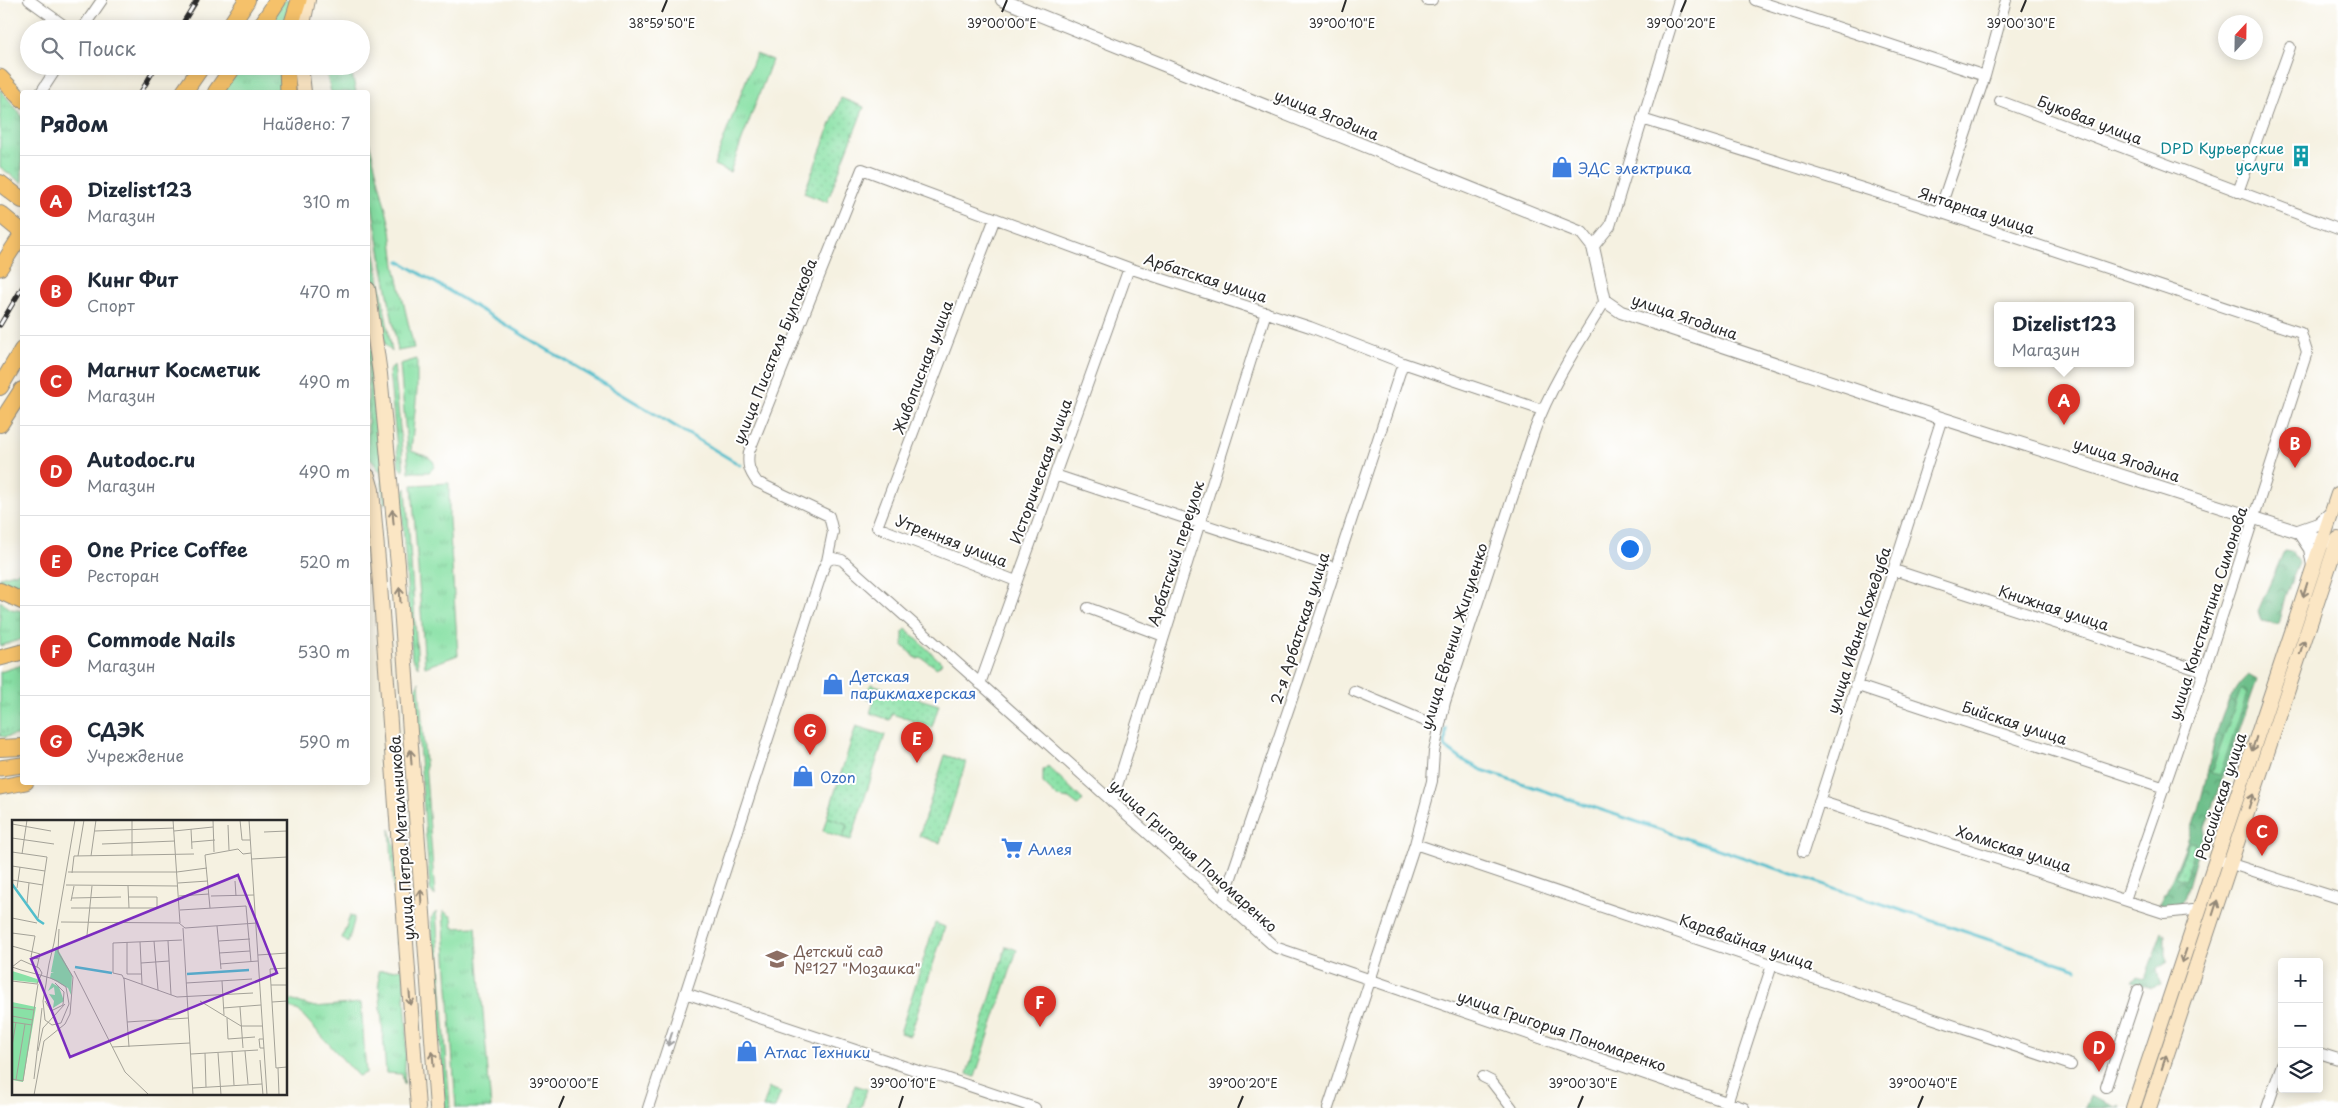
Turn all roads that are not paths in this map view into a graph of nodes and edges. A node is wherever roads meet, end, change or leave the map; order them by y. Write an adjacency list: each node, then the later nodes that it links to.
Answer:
1 (30, 0): 11 (street)
2 (102, 0): 12 (street)
3 (247, 0): 13 (highway)
4 (278, 0): 14 (highway)
5 (299, 0): 15 (main road)
6 (308, 0): 16 (main road)
7 (1002, 0): 43 (street, улица Ягодина)
8 (1679, 0): 32 (street)
9 (1754, 0): 23 (street)
10 (2006, 0): 23 (street)
11 (57, 20)
12 (88, 20)
13 (234, 20)
14 (265, 20)
15 (293, 20)
16 (304, 20)
17 (2290, 47): 35 (street)
18 (52, 75): 25 (street)
19 (196, 75): 26 (highway)
20 (228, 75): 27 (highway)
21 (287, 75): 28 (main road)
22 (302, 75): 29 (main road)
23 (1985, 76): 37 (street)
24 (0, 77): 30 (main road)
25 (42, 90)
26 (185, 90)
27 (217, 90)
28 (288, 90)
29 (304, 90)
30 (20, 98)
31 (2000, 101): 35 (street, Буковая улица)
32 (1642, 119): 37 (street, Янтарная улица); 43 (street)
33 (862, 169): 39 (street, Арбатская улица); 67 (street, улица Писателя Булгакова)
34 (0, 183): 36 (highway)
35 (2238, 192): 40 (street, Буковая улица)
36 (20, 199)
37 (1939, 212): 49 (street, Янтарная улица)
38 (4, 217): 41 (highway)
39 (995, 218): 45 (street, Арбатская улица); 63 (street, Живописная улица)
40 (2338, 229)
41 (20, 231)
42 (20, 236): 44 (main road)
43 (1593, 247): 46 (street)
44 (0, 268)
45 (1129, 268): 48 (street, Арбатская улица); 57 (street, Историческая улица)
46 (1605, 301): 54 (street, улица Евгении Жигуленко); 55 (street, улица Ягодина)
47 (370, 303): 68 (main road, улица Петра Метальникова, one-way to 47)
48 (1266, 312): 51 (street, Арбатская улица); 62 (street, Арбатский переулок)
49 (2301, 333): 61 (street, улица Константина Симонова)
50 (20, 353): 52 (highway)
51 (1403, 363): 54 (street, Арбатская улица); 70 (street, 2-я Арбатская улица)
52 (0, 387)
53 (20, 393): 56 (highway)
54 (1542, 410): 84 (street, улица Евгении Жигуленко)
55 (1942, 418): 61 (street, улица Ягодина); 71 (street, улица Ивана Кожедуба)
56 (0, 424)
57 (1055, 475): 62 (street); 73 (street, Историческая улица)
58 (370, 483): 72 (main road, улица Петра Метальникова)
59 (2338, 494): 60 (main road, Российская улица)
60 (2332, 512): 64 (street); 65 (main road, Российская улица)
61 (2254, 517): 64 (street, улица Ягодина); 80 (street, улица Константина Симонова)
62 (1200, 523): 70 (street); 77 (street, Арбатский переулок)
63 (877, 527): 73 (street, Утренняя улица)
64 (2298, 531): 65 (street, улица Ягодина); 69 (street)
65 (2322, 539): 66 (street, улица Ягодина); 69 (main road, Российская улица)
66 (2337, 541): 97 (main road, Российская улица, one-way to 66)
67 (830, 560): 81 (street, улица Григория Пономаренко); 105 (street)
68 (398, 565): 72 (main road); 114 (main road, улица Петра Метальникова, one-way to 68)
69 (2314, 566): 96 (main road, Российская улица, one-way to 96)
70 (1335, 568): 100 (street, 2-я Арбатская улица)
71 (1894, 570): 80 (street, Книжная улица); 82 (street, улица Ивана Кожедуба)
72 (379, 572): 113 (main road, улица Петра Метальникова, one-way to 113)
73 (1016, 582): 81 (street, Историческая улица)
74 (0, 591): 75 (highway)
75 (20, 600)
76 (1088, 608): 77 (street)
77 (1164, 636): 93 (street, Арбатский переулок)
78 (20, 653): 79 (main road)
79 (0, 658)
80 (2204, 672): 91 (street, улица Константина Симонова)
81 (980, 684): 93 (street, улица Григория Пономаренко)
82 (1855, 685): 91 (street, Бийская улица); 92 (street, улица Ивана Кожедуба)
83 (1354, 691): 84 (street)
84 (1439, 727): 94 (street, улица Евгении Жигуленко)
85 (20, 747): 86 (highway)
86 (0, 748)
87 (20, 764): 88 (main road)
88 (0, 768)
89 (20, 783): 90 (main road)
90 (0, 787)
91 (2165, 788): 99 (street, улица Константина Симонова)
92 (1819, 801): 95 (street, улица Ивана Кожедуба); 99 (street, Холмская улица)
93 (1112, 802): 100 (street, улица Григория Пономаренко)
94 (1415, 844): 102 (street, Каравайная улица); 103 (street, улица Евгении Жигуленко)
95 (1803, 852)
96 (2216, 860): 97 (street); 101 (main road, Российская улица)
97 (2230, 864): 98 (street); 121 (main road, Российская улица, one-way to 97)
98 (2338, 898)
99 (2126, 900): 101 (street, Холмская улица)
100 (1223, 901): 103 (street, улица Григория Пономаренко)
101 (2200, 912): 120 (main road, Российская улица, one-way to 120)
102 (1772, 965): 108 (street, Каравайная улица); 112 (street)
103 (1371, 980): 112 (street, улица Григория Пономаренко); 117 (street, улица Евгении Жигуленко)
104 (2138, 990): 111 (street)
105 (685, 993): 115 (street, one-way to 115); 116 (street)
106 (2323, 1054): 107 (street)
107 (2338, 1059)
108 (2071, 1065)
109 (2278, 1076): 122 (street)
110 (1483, 1077): 118 (street)
111 (2106, 1087)
112 (1727, 1105): 119 (street, улица Григория Пономаренко)
113 (418, 1108)
114 (437, 1108)
115 (648, 1108)
116 (1035, 1108)
117 (1328, 1108)
118 (1512, 1108)
119 (1744, 1108)
120 (2133, 1108)
121 (2148, 1108)
122 (2267, 1108)

